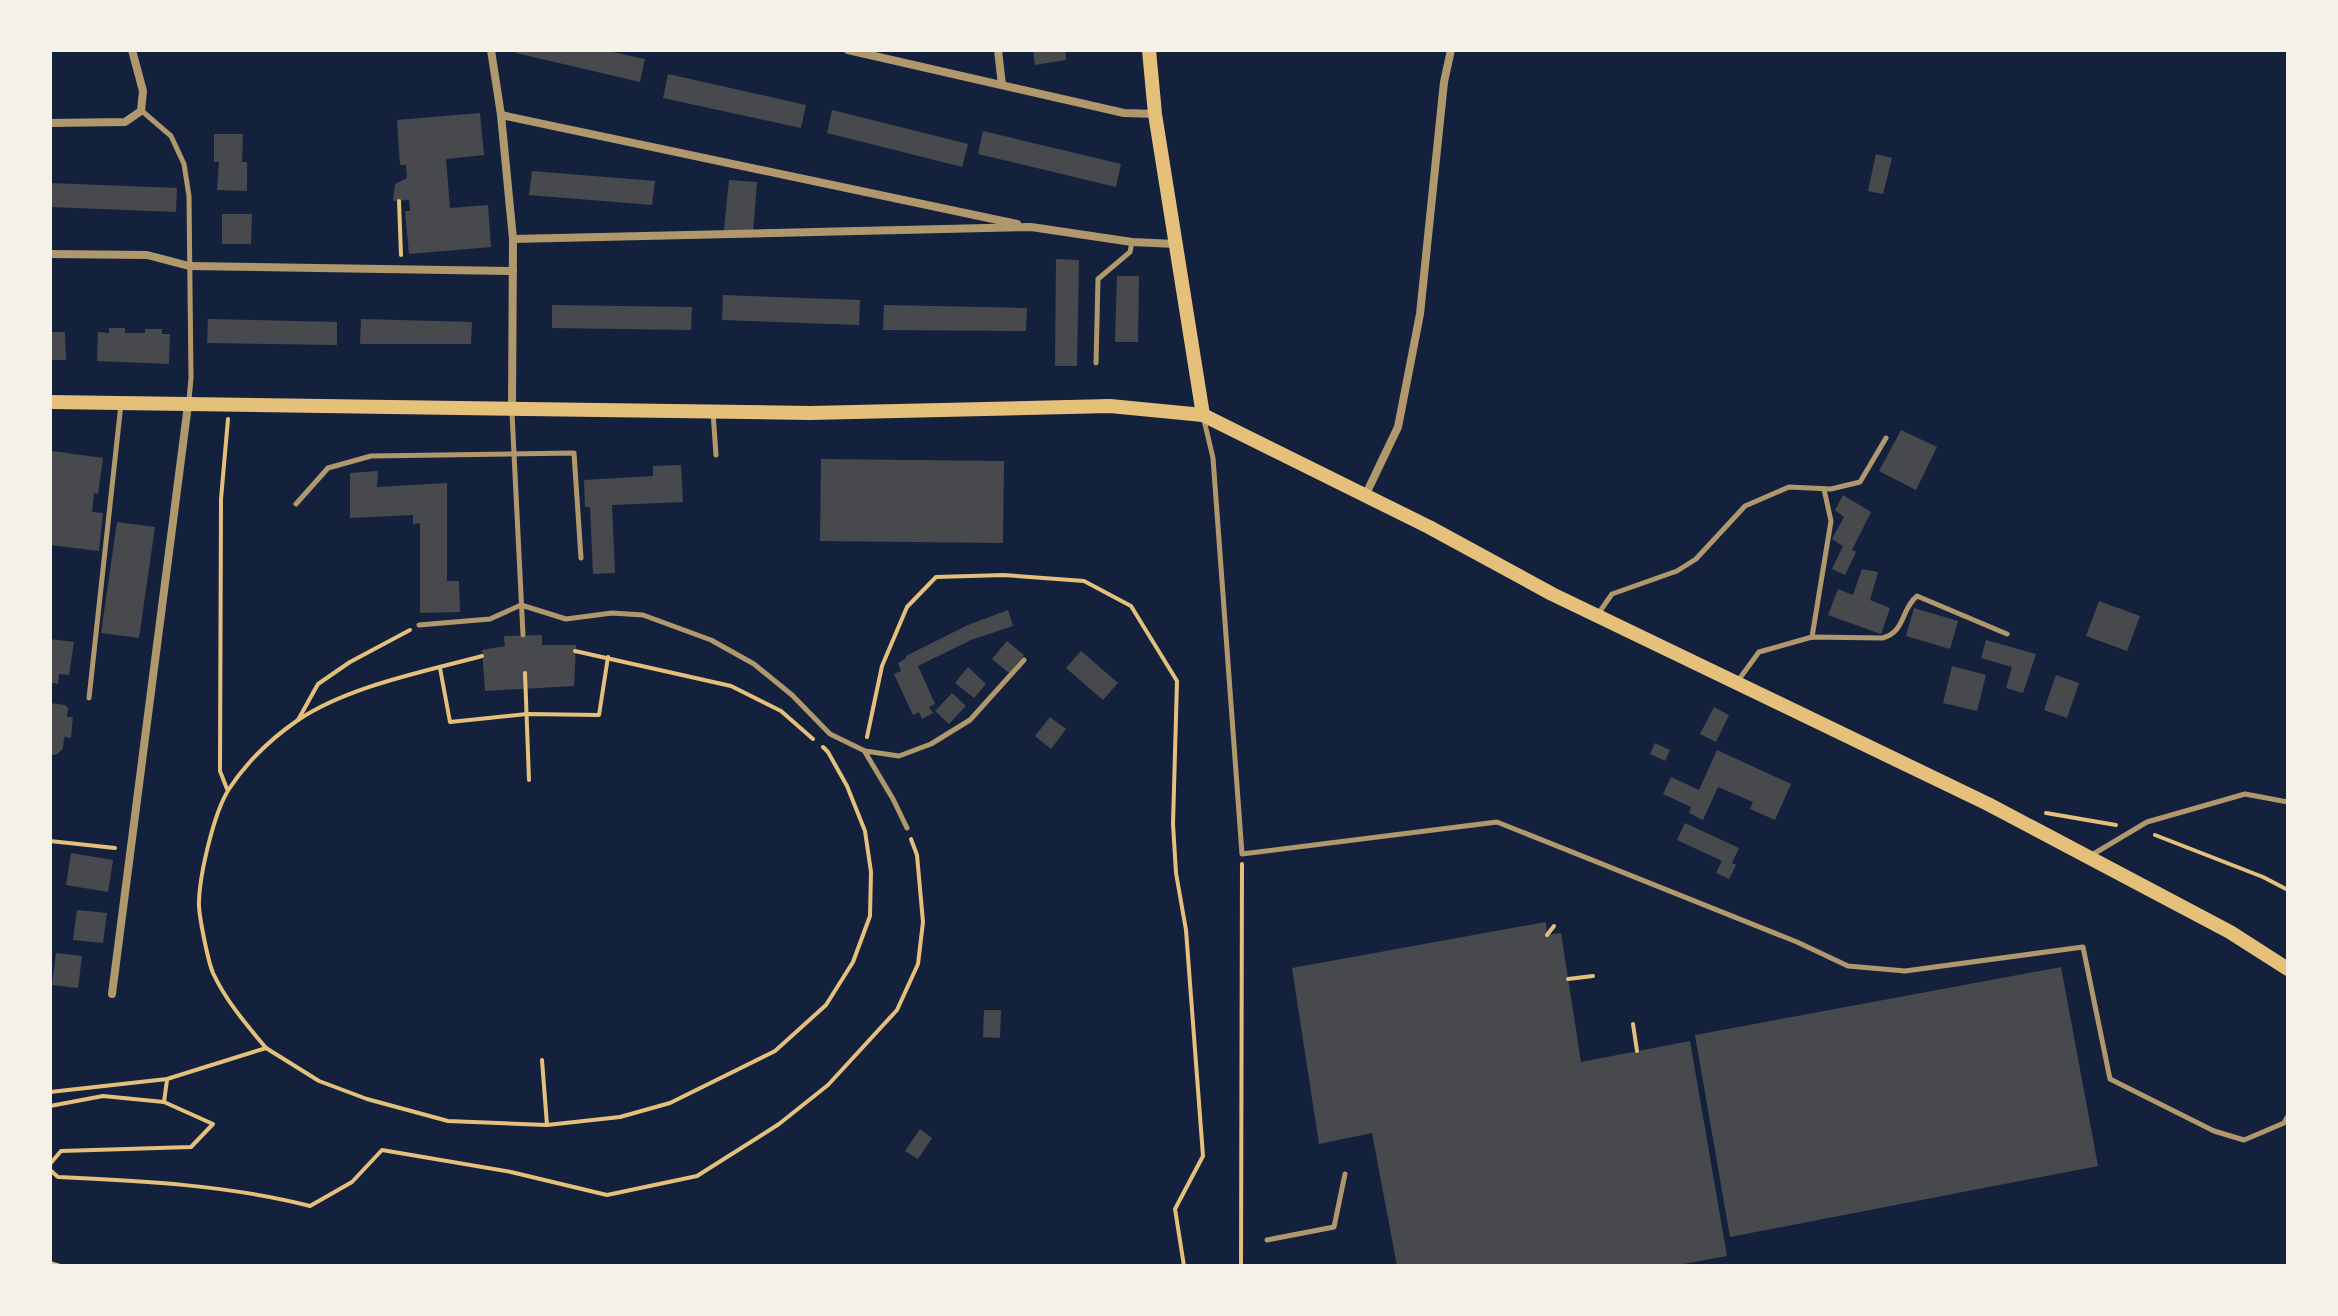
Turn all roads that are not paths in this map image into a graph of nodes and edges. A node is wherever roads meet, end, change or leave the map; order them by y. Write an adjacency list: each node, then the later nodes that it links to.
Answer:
1 (132, 50): 8 (street)
2 (491, 50): 10 (street)
3 (848, 50): 7 (street)
4 (998, 50): 7 (street)
5 (1149, 50): 9 (main road)
6 (1451, 50): 30 (street)
7 (1002, 85): 9 (street)
8 (141, 111): 11 (street); 17 (lane)
9 (1155, 114): 15 (main road)
10 (501, 115): 12 (street); 13 (street)
11 (50, 123)
12 (1031, 227): 13 (street); 14 (street)
13 (513, 239): 18 (street)
14 (1132, 242): 15 (street); 19 (lane)
15 (1175, 244): 25 (main road)
16 (50, 254): 17 (street)
17 (189, 266): 18 (street); 22 (lane)
18 (513, 271): 23 (street)
19 (1096, 363)
20 (50, 402): 21 (main road)
21 (121, 403): 22 (main road); 41 (lane)
22 (188, 405): 23 (main road); 47 (street)
23 (512, 408): 24 (main road); 27 (lane)
24 (713, 412): 25 (main road); 28 (lane)
25 (1203, 415): 30 (main road); 48 (lane)
26 (1886, 438): 29 (lane)
27 (512, 454): 31 (lane); 32 (lane); 33 (lane)
28 (716, 455)
29 (1824, 489): 34 (lane); 38 (lane)
30 (1365, 496): 34 (main road)
31 (296, 504)
32 (581, 558)
33 (521, 605): 35 (lane); 37 (lane); 42 (lane)
34 (1596, 616): 40 (main road)
35 (419, 625)
36 (2007, 634): 38 (lane)
37 (523, 635)
38 (1812, 637): 40 (lane)
39 (1024, 660): 42 (lane)
40 (1736, 682): 45 (main road)
41 (89, 698)
42 (865, 751): 44 (lane)
43 (2288, 802): 45 (lane)
44 (907, 828)
45 (2089, 856): 46 (main road)
46 (2288, 969)
47 (112, 994)
48 (2288, 1116)
49 (1345, 1174): 50 (lane)
50 (1267, 1240)

